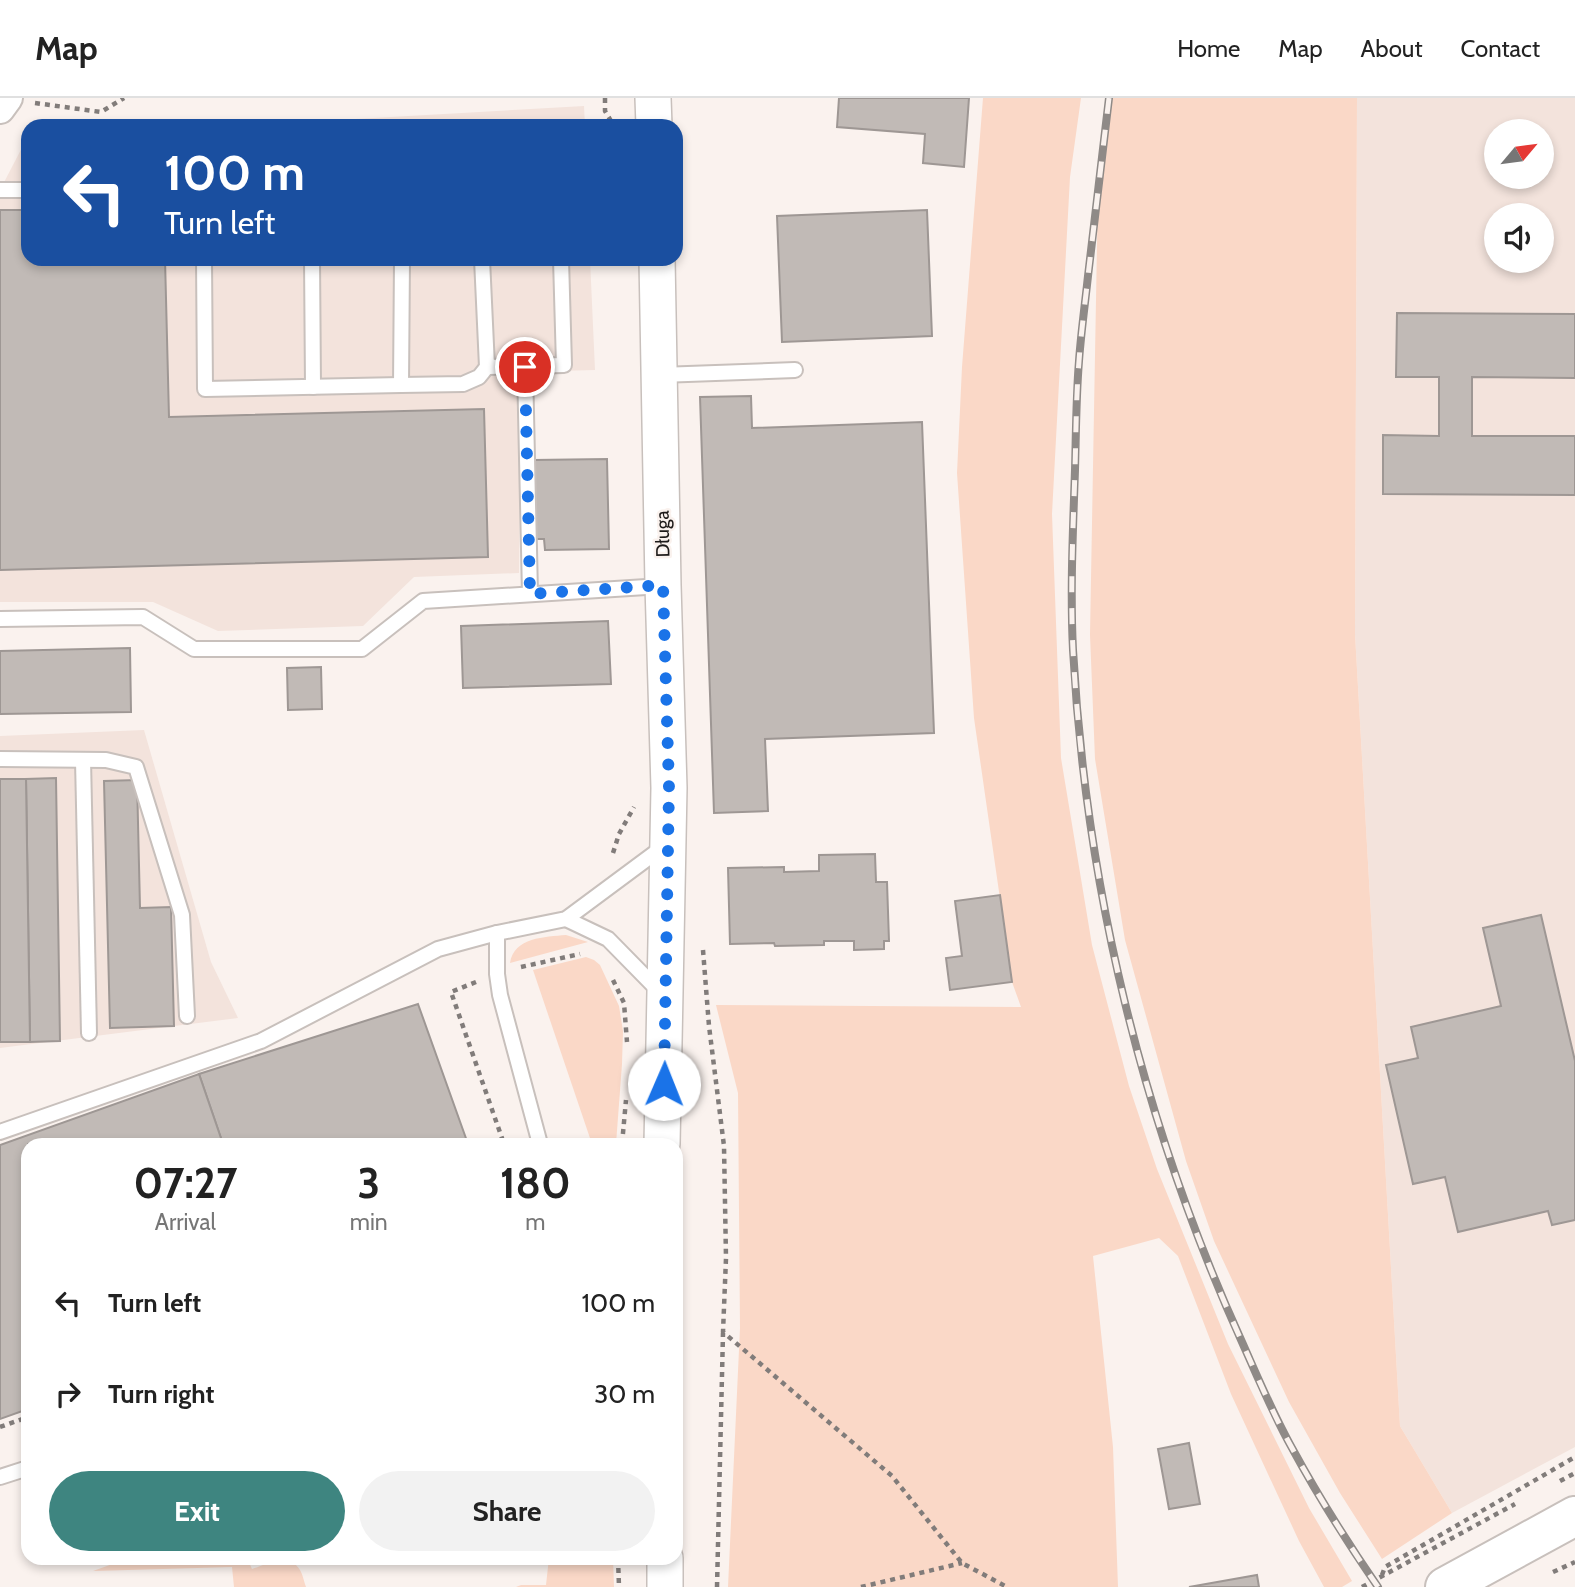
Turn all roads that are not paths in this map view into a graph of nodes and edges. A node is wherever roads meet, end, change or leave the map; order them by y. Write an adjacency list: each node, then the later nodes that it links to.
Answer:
1 (7, 98): 3 (street)
2 (653, 98): 4 (street)
3 (0, 109)
4 (654, 119)
5 (0, 190): 6 (lane)
6 (21, 190)
7 (204, 266): 18 (lane)
8 (312, 266): 18 (lane)
9 (402, 266): 17 (lane)
10 (482, 266): 13 (lane)
11 (561, 266): 14 (lane)
12 (657, 266): 16 (street, Długa)
13 (487, 367): 14 (lane); 17 (lane)
14 (525, 367): 20 (lane)
15 (795, 370): 16 (lane)
16 (659, 375): 19 (street, Długa)
17 (401, 385): 18 (lane)
18 (313, 387)
19 (663, 585): 20 (lane); 24 (street, Długa)
20 (530, 594): 21 (lane)
21 (0, 619)
22 (0, 759): 23 (lane)
23 (83, 760): 28 (lane); 29 (lane)
24 (668, 844): 25 (lane); 27 (street, Długa)
25 (566, 919): 26 (lane); 27 (lane)
26 (497, 933): 30 (lane); 31 (lane)
27 (666, 999): 32 (street, Długa)
28 (187, 1016)
29 (89, 1033)
30 (0, 1132)
31 (538, 1138)
32 (662, 1138)
33 (21, 1470): 34 (lane)
34 (0, 1477)
35 (1575, 1516): 38 (main road)
36 (665, 1565): 37 (street)
37 (665, 1587)
38 (1445, 1587)

